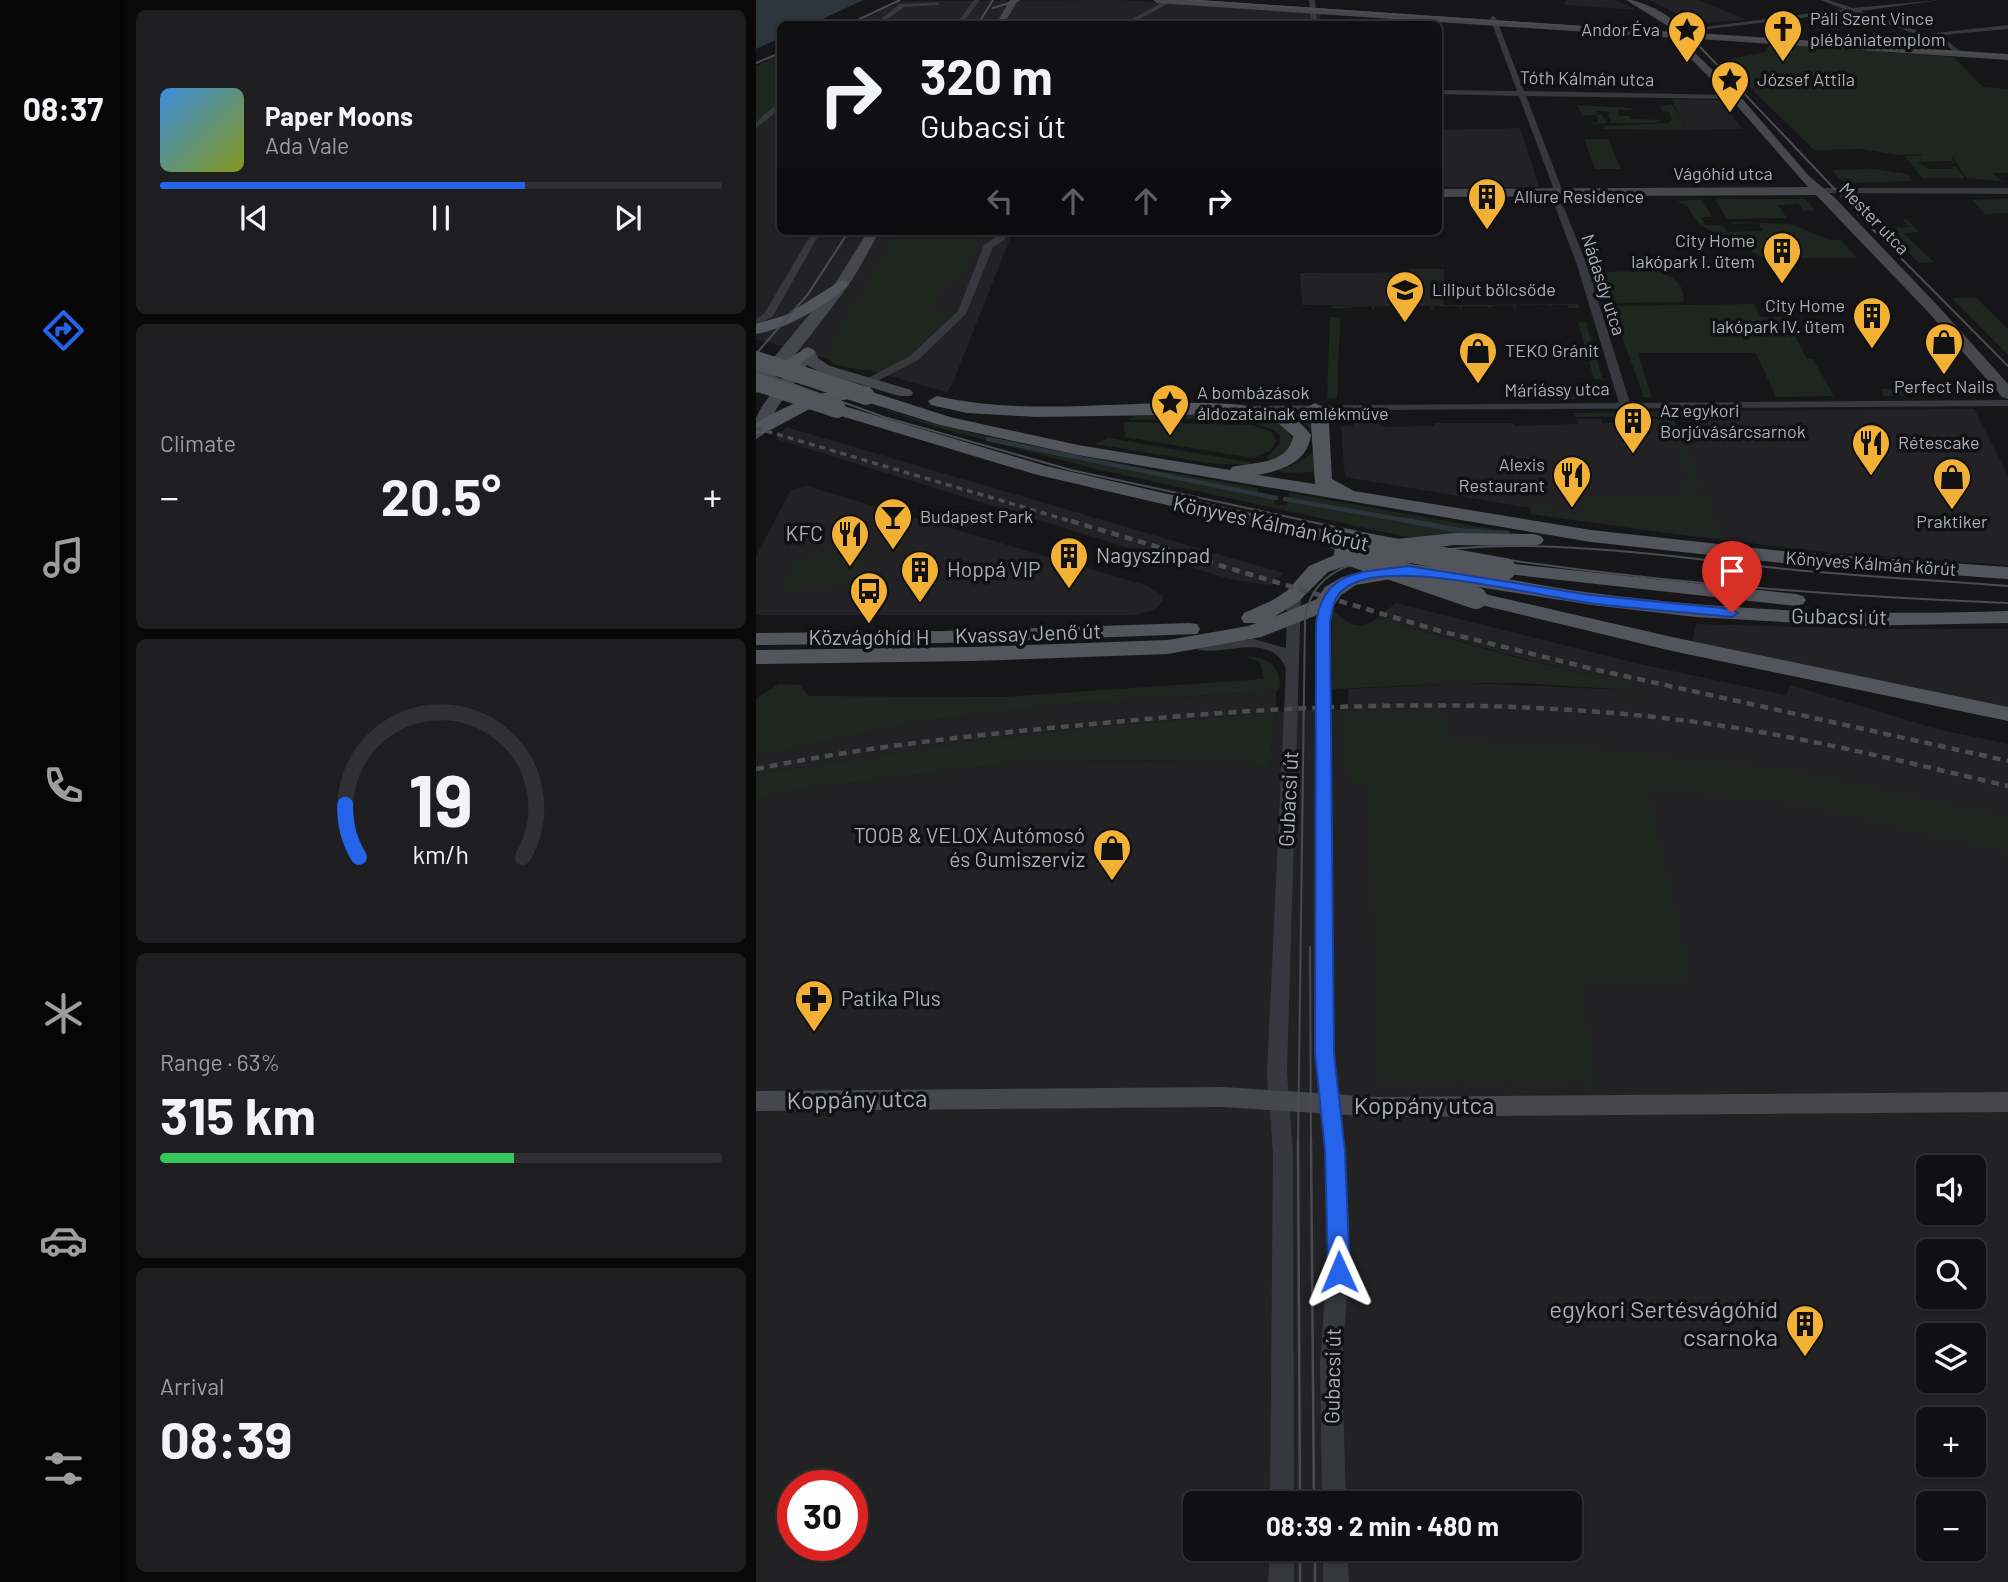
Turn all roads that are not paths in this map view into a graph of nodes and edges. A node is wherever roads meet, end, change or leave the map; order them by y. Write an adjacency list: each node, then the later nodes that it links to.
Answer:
1 (976, 0): 16 (street)
2 (1026, 0): 11 (street)
3 (1157, 0): 9 (street)
4 (1217, 0): 12 (street)
5 (1630, 0): 19 (street, Mester utca)
6 (1637, 0): 23 (street)
7 (1823, 0): 13 (street)
8 (1938, 0): 13 (street)
9 (1170, 1): 12 (street); 18 (street)
10 (938, 4): 15 (street)
11 (1012, 4): 17 (street)
12 (1312, 5): 14 (street)
13 (1851, 10): 23 (street); 25 (street)
14 (1494, 20): 21 (street); 22 (street); 32 (street, Nádasdy utca)
15 (882, 21)
16 (961, 21)
17 (1002, 21)
18 (1132, 21)
19 (1666, 21): 21 (street); 22 (street, Mester utca)
20 (2008, 27): 25 (street)
21 (1648, 28): 22 (street)
22 (1678, 32): 23 (street); 28 (street, Mester utca)
23 (1706, 32): 24 (street); 26 (street); 29 (street)
24 (1730, 34): 26 (street)
25 (1924, 35): 26 (street)
26 (1958, 52): 27 (street)
27 (2008, 55)
28 (1694, 57): 29 (street); 30 (street, Mester utca)
29 (1715, 57): 30 (street)
30 (1711, 73): 33 (street, Mester utca)
31 (1442, 92): 32 (street, Tóth Kálmán utca)
32 (1521, 94): 33 (street, Tóth Kálmán utca); 39 (street, Nádasdy utca)
33 (1735, 97): 36 (street, Mester utca)
34 (777, 108): 35 (street)
35 (756, 126)
36 (1818, 191): 37 (street, Vágóhíd utca); 39 (street, Vágóhíd utca); 57 (street, Mester utca)
37 (2008, 191)
38 (1442, 193): 39 (street, Vágóhíd utca)
39 (1554, 193): 59 (street, Nádasdy utca)
40 (815, 235): 44 (street)
41 (872, 235): 43 (street)
42 (1002, 235): 54 (street)
43 (842, 284): 46 (street); 48 (main road)
44 (781, 294): 45 (street); 47 (street)
45 (757, 304): 47 (street)
46 (827, 304): 49 (street); 51 (street)
47 (769, 312): 48 (street)
48 (756, 326)
49 (808, 352): 51 (main road); 54 (street); 63 (street)
50 (756, 360): 54 (main road, Könyves Kálmán körút, bridge)
51 (775, 369): 52 (main road); 55 (street)
52 (756, 372)
53 (756, 382): 66 (main road, Könyves Kálmán körút, bridge)
54 (871, 385): 56 (street); 64 (main road, Könyves Kálmán körút)
55 (756, 388)
56 (905, 393): 61 (main road); 63 (main road)
57 (2008, 394)
58 (2008, 403): 59 (street, Máriássy utca)
59 (1626, 406): 60 (street, Máriássy utca)
60 (1339, 408): 62 (main road)
61 (1233, 409): 62 (street); 64 (main road)
62 (1317, 416): 65 (main road)
63 (757, 431)
64 (1186, 469): 65 (main road, Könyves Kálmán körút)
65 (1354, 497): 67 (main road, Könyves Kálmán körút)
66 (1333, 543): 71 (main road, Könyves Kálmán körút, bridge); 78 (main road, bridge)
67 (1695, 549): 68 (main road, Könyves Kálmán körút); 69 (main road)
68 (2008, 573)
69 (1294, 595): 72 (street, Gubacsi út); 74 (main road, Kvassay Jenő út)
70 (1326, 603): 71 (main road, Gubacsi út); 72 (main road, Kvassay Jenő út); 82 (street, Gubacsi út)
71 (2008, 615)
72 (1292, 618): 75 (main road, Kvassay Jenő út); 77 (street, Gubacsi út)
73 (756, 639): 74 (main road, Kvassay Jenő út)
74 (1107, 641): 75 (main road, Kvassay Jenő út); 76 (main road, Kvassay Jenő út)
75 (1168, 647): 77 (street, Kvassay Jenő út)
76 (756, 657)
77 (1293, 678): 79 (street, Gubacsi út)
78 (2008, 715)
79 (1280, 1100): 80 (street, Koppány utca); 82 (street, Koppány utca); 83 (street, Gubacsi út)
80 (756, 1101)
81 (2008, 1102): 82 (street, Koppány utca)
82 (1330, 1105): 84 (street, Gubacsi út)
83 (1282, 1491)
84 (1334, 1491)
85 (1282, 1561): 87 (street)
86 (1335, 1561): 88 (street)
87 (1282, 1582)
88 (1336, 1582)

